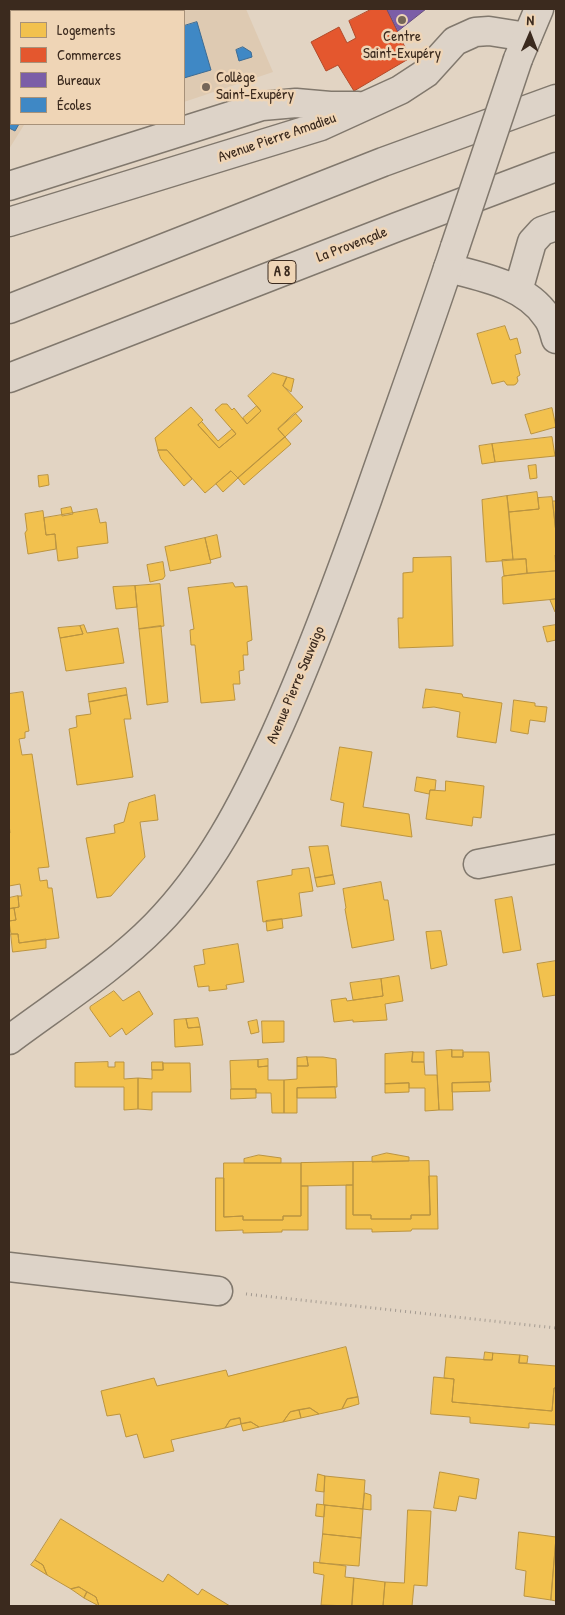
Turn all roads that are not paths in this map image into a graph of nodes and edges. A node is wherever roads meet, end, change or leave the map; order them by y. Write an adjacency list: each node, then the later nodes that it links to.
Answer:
1 (539, 9): 2 (main road, Avenue Pierre Sauvaigo)
2 (522, 48): 4 (main road, Avenue Pierre Amadieu); 9 (main road, Avenue Pierre Sauvaigo, bridge)
3 (556, 99): 11 (main road)
4 (365, 106): 6 (main road); 7 (main road, Avenue Pierre Amadieu)
5 (556, 167): 13 (main road, La Provençale / A 8)
6 (9, 186)
7 (9, 222)
8 (556, 226): 10 (main road)
9 (452, 258): 10 (main road); 16 (main road, Avenue Pierre Sauvaigo)
10 (518, 292): 12 (main road)
11 (9, 309)
12 (556, 339)
13 (9, 378)
14 (556, 849): 15 (main road)
15 (478, 864)
16 (9, 1040)
17 (9, 1267): 18 (main road)
18 (218, 1291)

